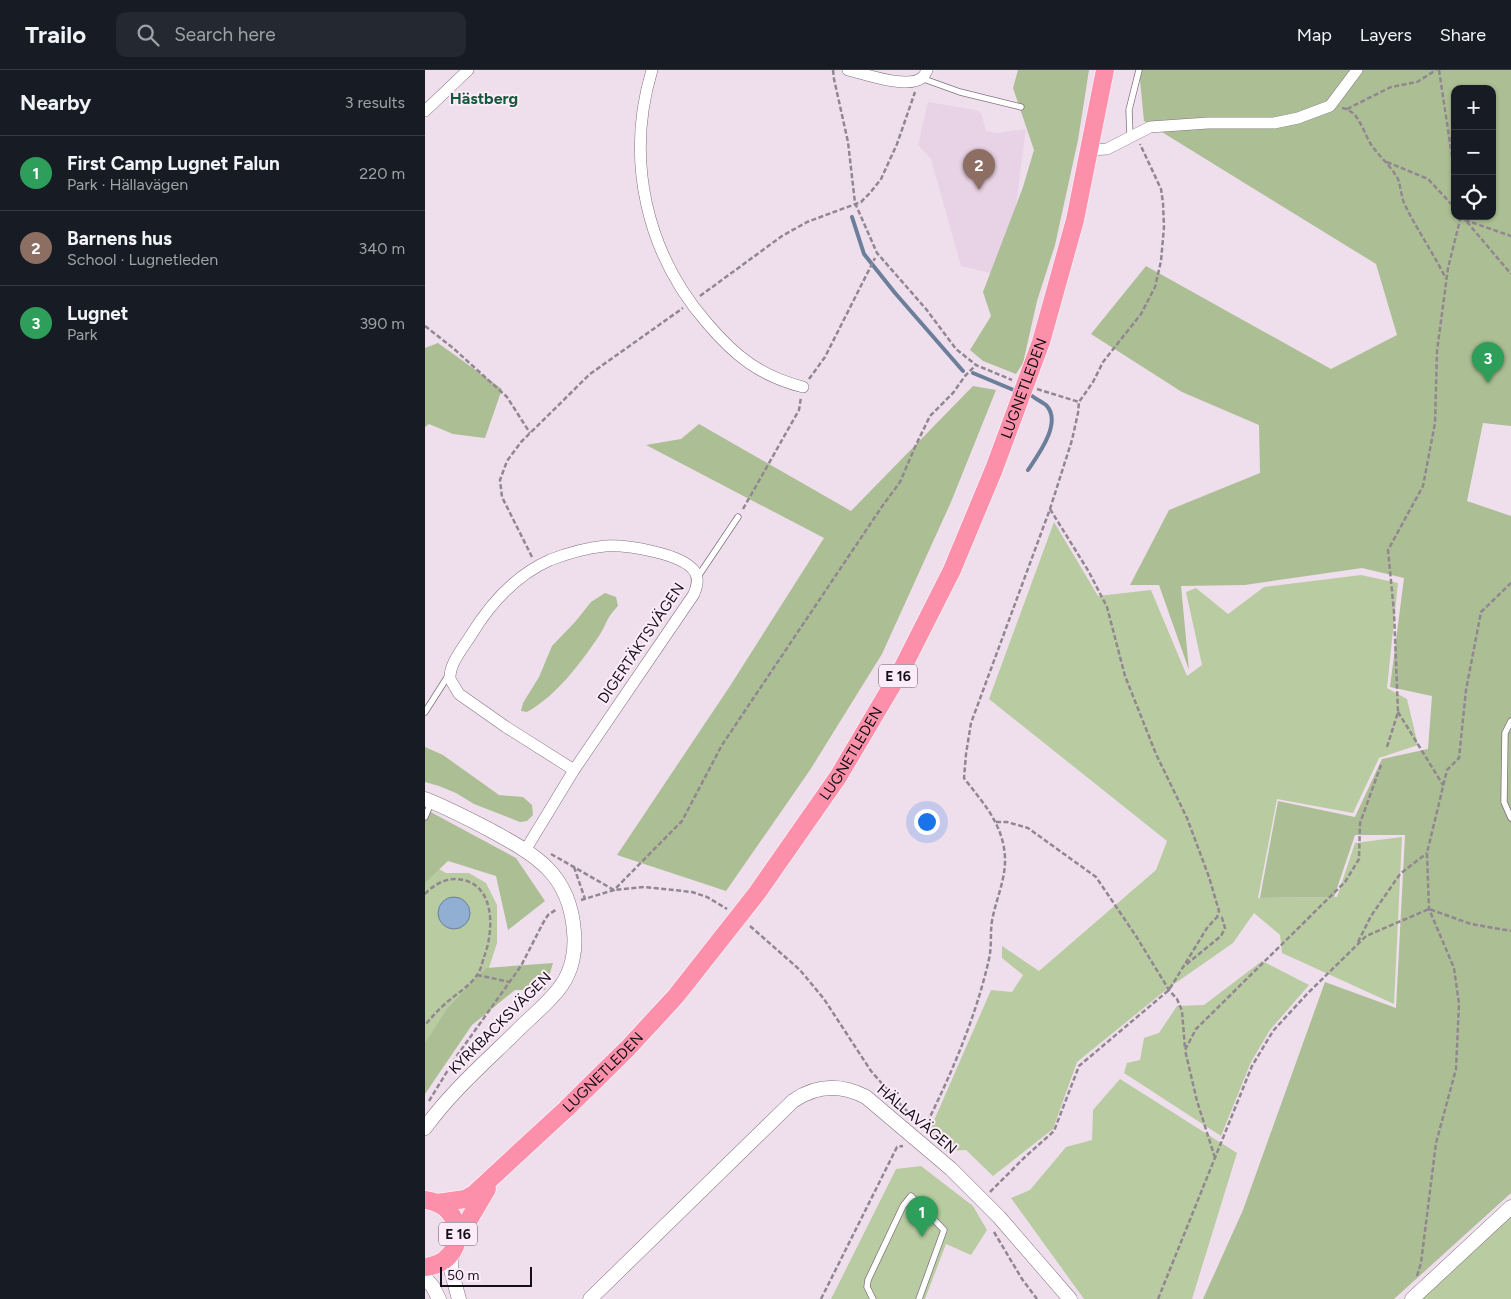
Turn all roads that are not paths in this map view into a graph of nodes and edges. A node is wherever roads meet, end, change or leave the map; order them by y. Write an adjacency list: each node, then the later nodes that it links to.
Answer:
1 (468, 70): 9 (street)
2 (652, 70): 12 (street)
3 (848, 70): 7 (street)
4 (1105, 70): 11 (highway, LUGNETLEDEN / E 16)
5 (1139, 70): 10 (lane)
6 (1357, 70): 10 (street)
7 (923, 76): 8 (lane)
8 (1021, 107)
9 (425, 111)
10 (1132, 135): 11 (street)
11 (1089, 150): 24 (highway, LUGNETLEDEN / E 16)
12 (803, 387)
13 (738, 517): 14 (lane)
14 (697, 578): 15 (street, DIGERTÄKTSVÄGEN); 18 (street, DIGERTÄKTSVÄGEN)
15 (449, 675): 16 (lane); 18 (street)
16 (425, 712)
17 (1511, 721): 21 (lane)
18 (574, 770): 22 (street, DIGERTÄKTSVÄGEN)
19 (428, 800): 20 (lane); 22 (street, KYRKBACKSVÄGEN)
20 (425, 817)
21 (1511, 818)
22 (528, 846): 23 (street, KYRKBACKSVÄGEN)
23 (425, 1128)
24 (496, 1175): 25 (highway, LUGNETLEDEN / E 16); 27 (highway, LUGNETLEDEN / E 16)
25 (429, 1200): 27 (highway, E 16)
26 (1511, 1208): 36 (street)
27 (454, 1246): 28 (highway, E 16); 32 (street)
28 (425, 1267)
29 (425, 1278): 31 (street)
30 (1065, 1297): 33 (street, HÄLLAVÄGEN)
31 (439, 1299)
32 (459, 1299)
33 (590, 1299)
34 (873, 1299): 35 (lane)
35 (919, 1299)
36 (1413, 1299)

